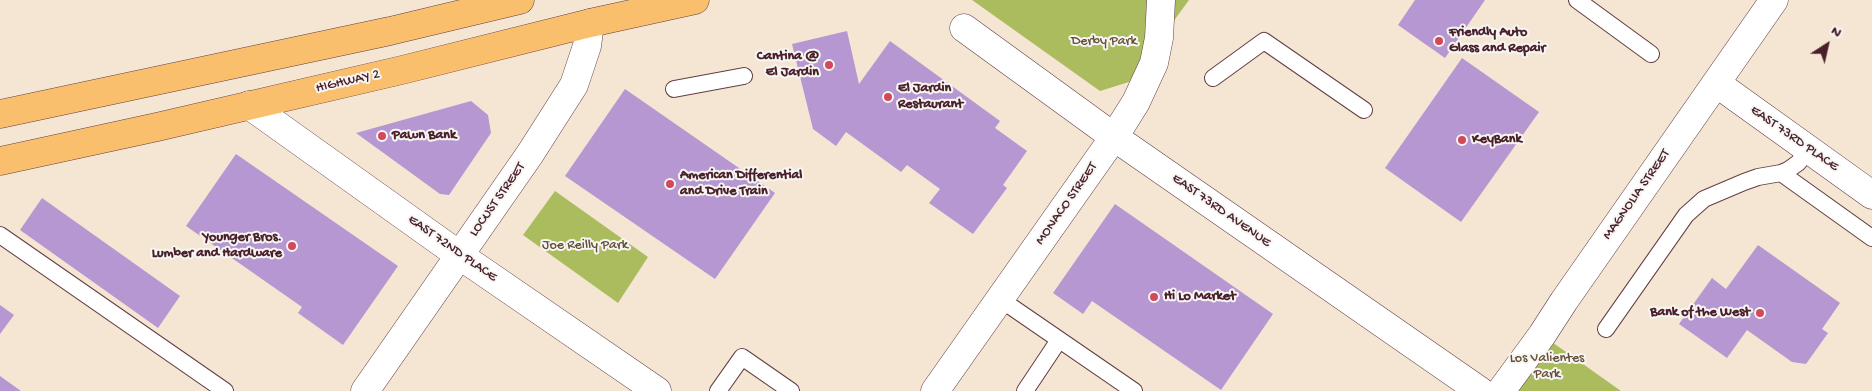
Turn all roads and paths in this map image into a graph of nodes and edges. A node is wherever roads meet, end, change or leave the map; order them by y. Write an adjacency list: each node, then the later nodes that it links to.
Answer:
1 (520, 0): 15 (main road)
2 (695, 0): 6 (main road, HIGHWAY 2)
3 (1161, 0): 16 (street, MONACO STREET)
4 (1577, 0): 8 (lane)
5 (1774, 0): 11 (street, MAGNOLIA STREET)
6 (590, 23): 13 (main road, HIGHWAY 2); 23 (street, LOCUST STREET)
7 (964, 28): 16 (street, EAST 73RD AVENUE)
8 (1651, 54)
9 (744, 76): 12 (lane)
10 (1213, 78): 14 (lane)
11 (1716, 83): 17 (street, EAST 73RD PLACE); 36 (street, MAGNOLIA STREET)
12 (674, 89)
13 (249, 105): 18 (main road, HIGHWAY 2); 23 (street, EAST 72ND PLACE)
14 (1364, 110)
15 (0, 114)
16 (1114, 137): 24 (street, MONACO STREET); 35 (street, EAST 73RD AVENUE)
17 (1809, 149): 19 (lane); 20 (street, EAST 73RD PLACE)
18 (0, 161)
19 (1782, 174): 22 (lane); 25 (lane)
20 (1872, 194)
21 (0, 235): 27 (lane)
22 (1872, 238)
23 (460, 255): 28 (street, LOCUST STREET); 29 (street, EAST 72ND PLACE)
24 (1000, 299): 26 (lane); 32 (street, MONACO STREET)
25 (1606, 328)
26 (1059, 340): 33 (lane); 34 (lane)
27 (225, 391)
28 (365, 391)
29 (656, 391)
30 (718, 391): 31 (lane)
31 (791, 391)
32 (935, 391)
33 (1025, 391)
34 (1134, 391)
35 (1480, 391)
36 (1500, 391)

